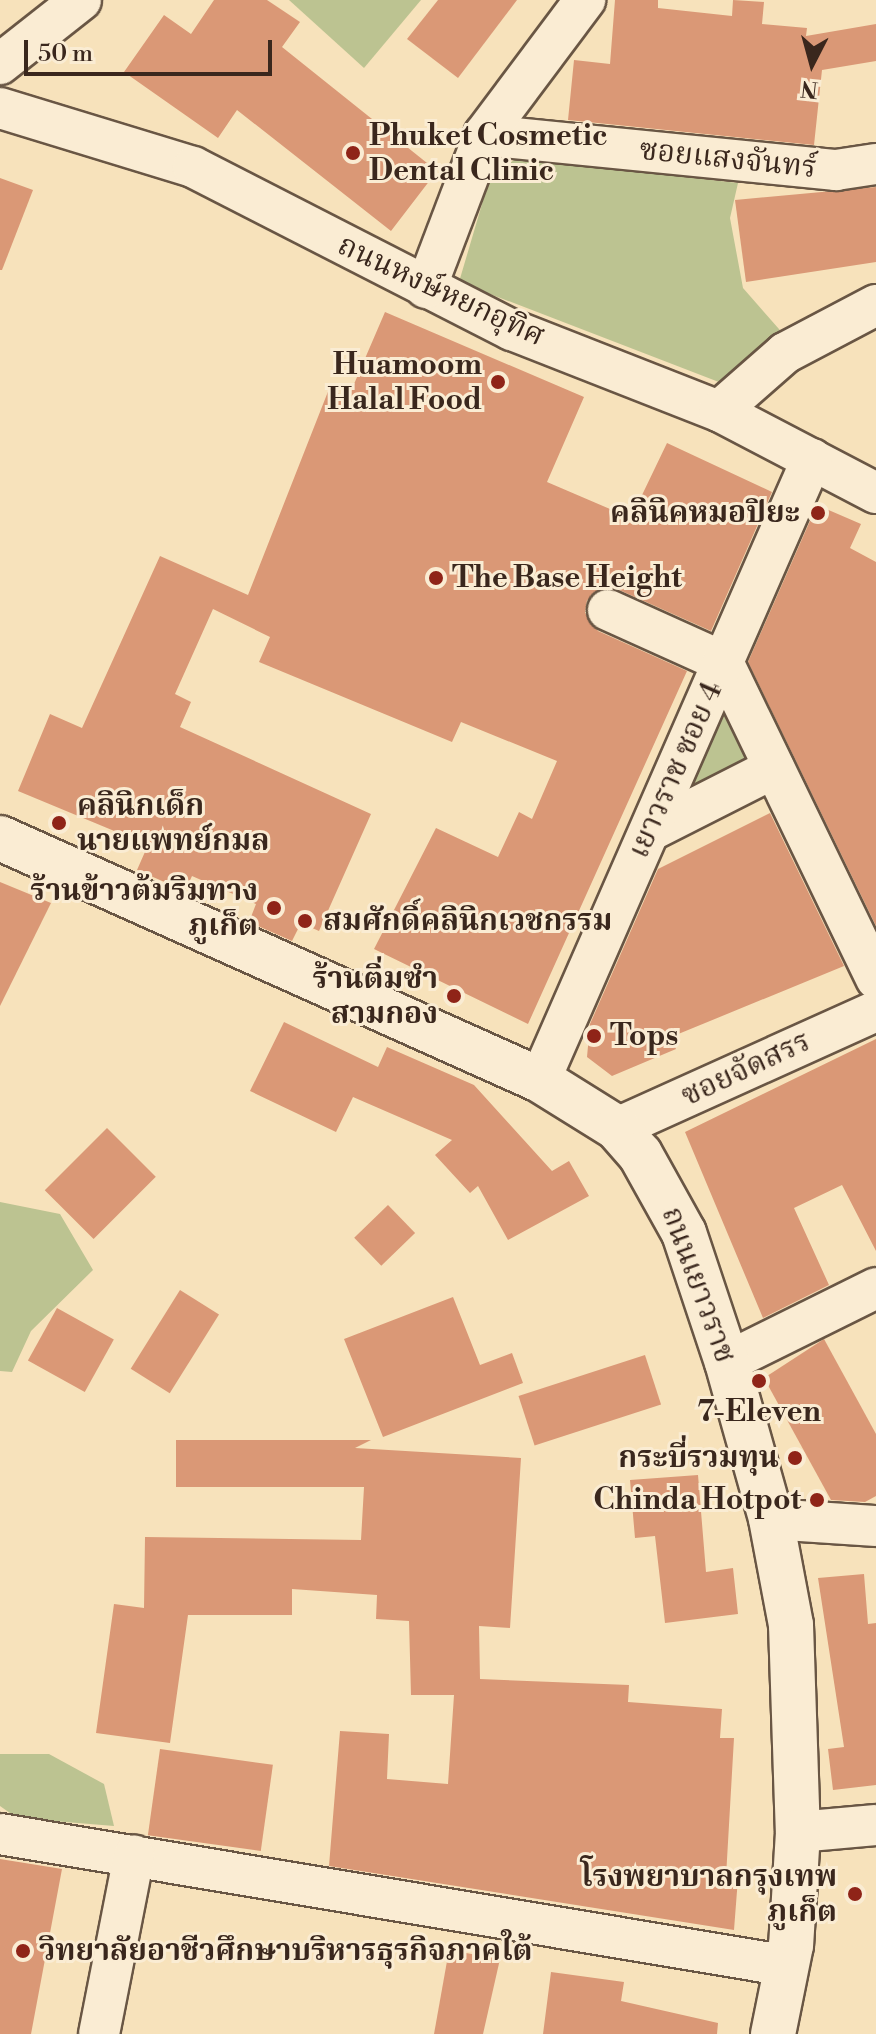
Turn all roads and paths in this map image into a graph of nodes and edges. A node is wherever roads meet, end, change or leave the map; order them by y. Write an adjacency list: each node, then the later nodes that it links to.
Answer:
1 (81, 0): 3 (street)
2 (585, 0): 5 (street)
3 (0, 64)
4 (0, 108): 7 (street, ถนนหงษ์หยกอุทิศ)
5 (484, 135): 6 (street, ซอยแสงจันทร์); 7 (street)
6 (876, 164)
7 (426, 288): 9 (street, ถนนหงษ์หยกอุทิศ)
8 (876, 305): 9 (street)
9 (719, 411): 10 (street, ถนนหงษ์หยกอุทิศ)
10 (812, 459): 11 (street, ถนนหงษ์หยกอุทิศ); 13 (street, เยาวราช ซอย 4)
11 (876, 493)
12 (608, 610): 13 (street)
13 (723, 662): 14 (street); 15 (street, เยาวราช ซอย 4)
14 (774, 768): 15 (street); 17 (street)
15 (650, 831): 19 (street, เยาวราช ซอย 4)
16 (0, 838): 19 (main road, ถนนเยาวราช)
17 (876, 979)
18 (876, 1011): 20 (street, ซอยจัดสรร)
19 (540, 1080): 20 (main road, ถนนเยาวราช)
20 (617, 1128): 22 (main road, ถนนเยาวราช)
21 (876, 1288): 22 (street)
22 (727, 1362): 23 (main road, ถนนเยาวราช)
23 (771, 1519): 24 (street); 26 (main road, ถนนเยาวราช)
24 (876, 1526)
25 (876, 1825): 26 (street)
26 (798, 1832): 29 (main road, ถนนเยาวราช)
27 (0, 1834): 28 (street)
28 (134, 1855): 29 (street); 30 (street)
29 (788, 1966): 31 (main road, ถนนเยาวราช)
30 (99, 2034)
31 (773, 2034)

